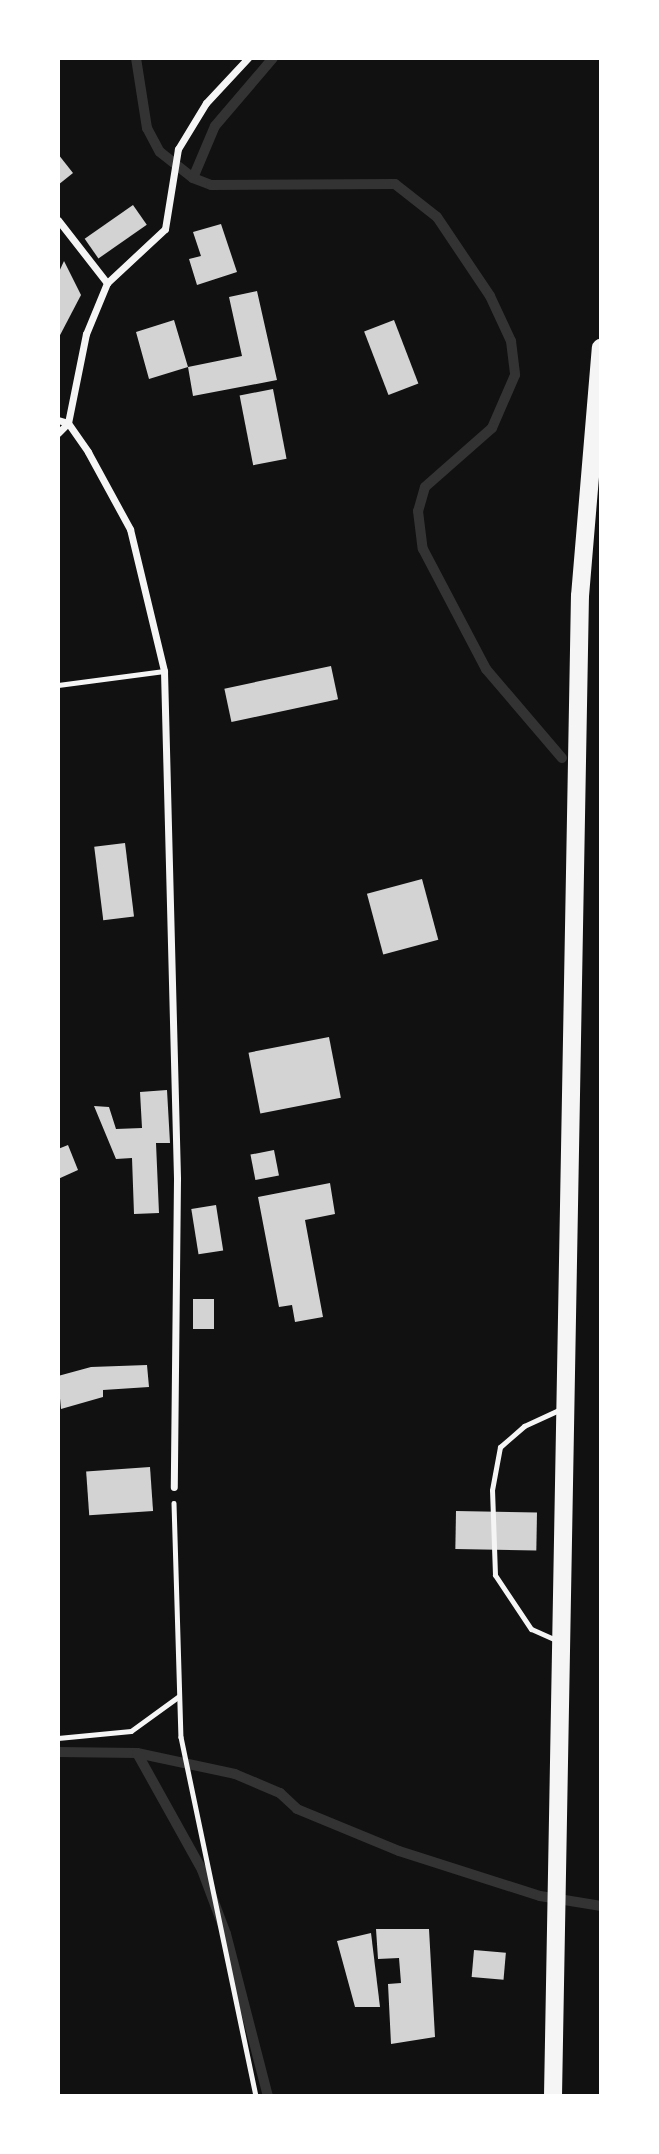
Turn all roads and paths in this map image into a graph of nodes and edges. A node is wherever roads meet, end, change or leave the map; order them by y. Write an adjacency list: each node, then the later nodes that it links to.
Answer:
1 (248, 58): 3 (street)
2 (58, 220): 3 (street)
3 (107, 283): 6 (street)
4 (601, 348): 10 (main road)
5 (58, 420): 6 (street)
6 (68, 423): 7 (street); 8 (street)
7 (58, 433)
8 (164, 671): 9 (lane); 11 (street)
9 (58, 685)
10 (567, 1406): 12 (main road); 12 (lane)
11 (174, 1487): 13 (path)
12 (565, 1644): 16 (main road)
13 (178, 1696): 14 (path); 15 (path)
14 (58, 1738)
15 (256, 2096)
16 (553, 2096)

